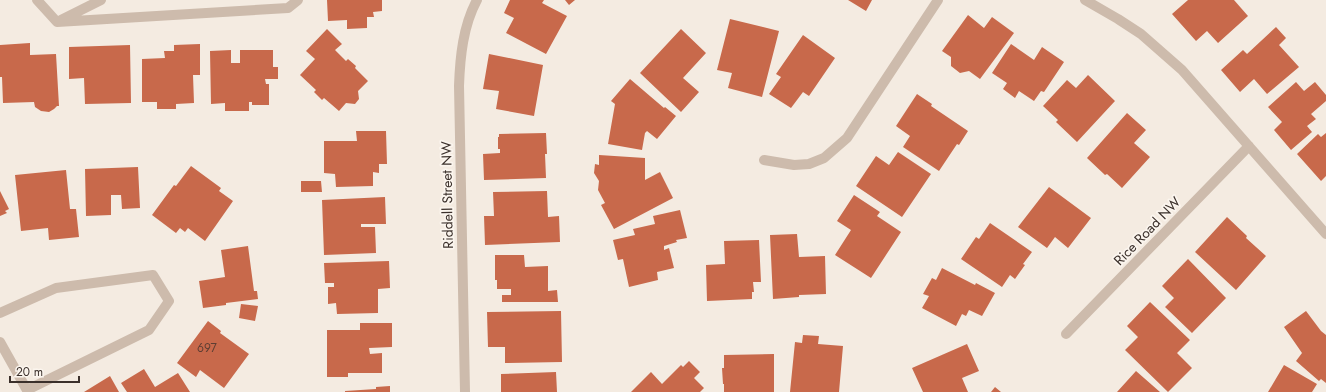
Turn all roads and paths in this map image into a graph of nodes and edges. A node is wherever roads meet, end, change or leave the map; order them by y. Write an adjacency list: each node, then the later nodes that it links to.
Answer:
1 (37, 0): 7 (street)
2 (101, 0): 7 (street)
3 (298, 0): 7 (street)
4 (477, 0): 15 (street, Riddell Street NW)
5 (938, 0): 9 (street)
6 (1085, 0): 8 (street)
7 (57, 22)
8 (1249, 146): 10 (street); 12 (street, Rice Road NW)
9 (764, 160)
10 (1326, 234)
11 (0, 313): 14 (street)
12 (1066, 334)
13 (0, 342): 14 (street)
14 (27, 391)
15 (465, 392)

